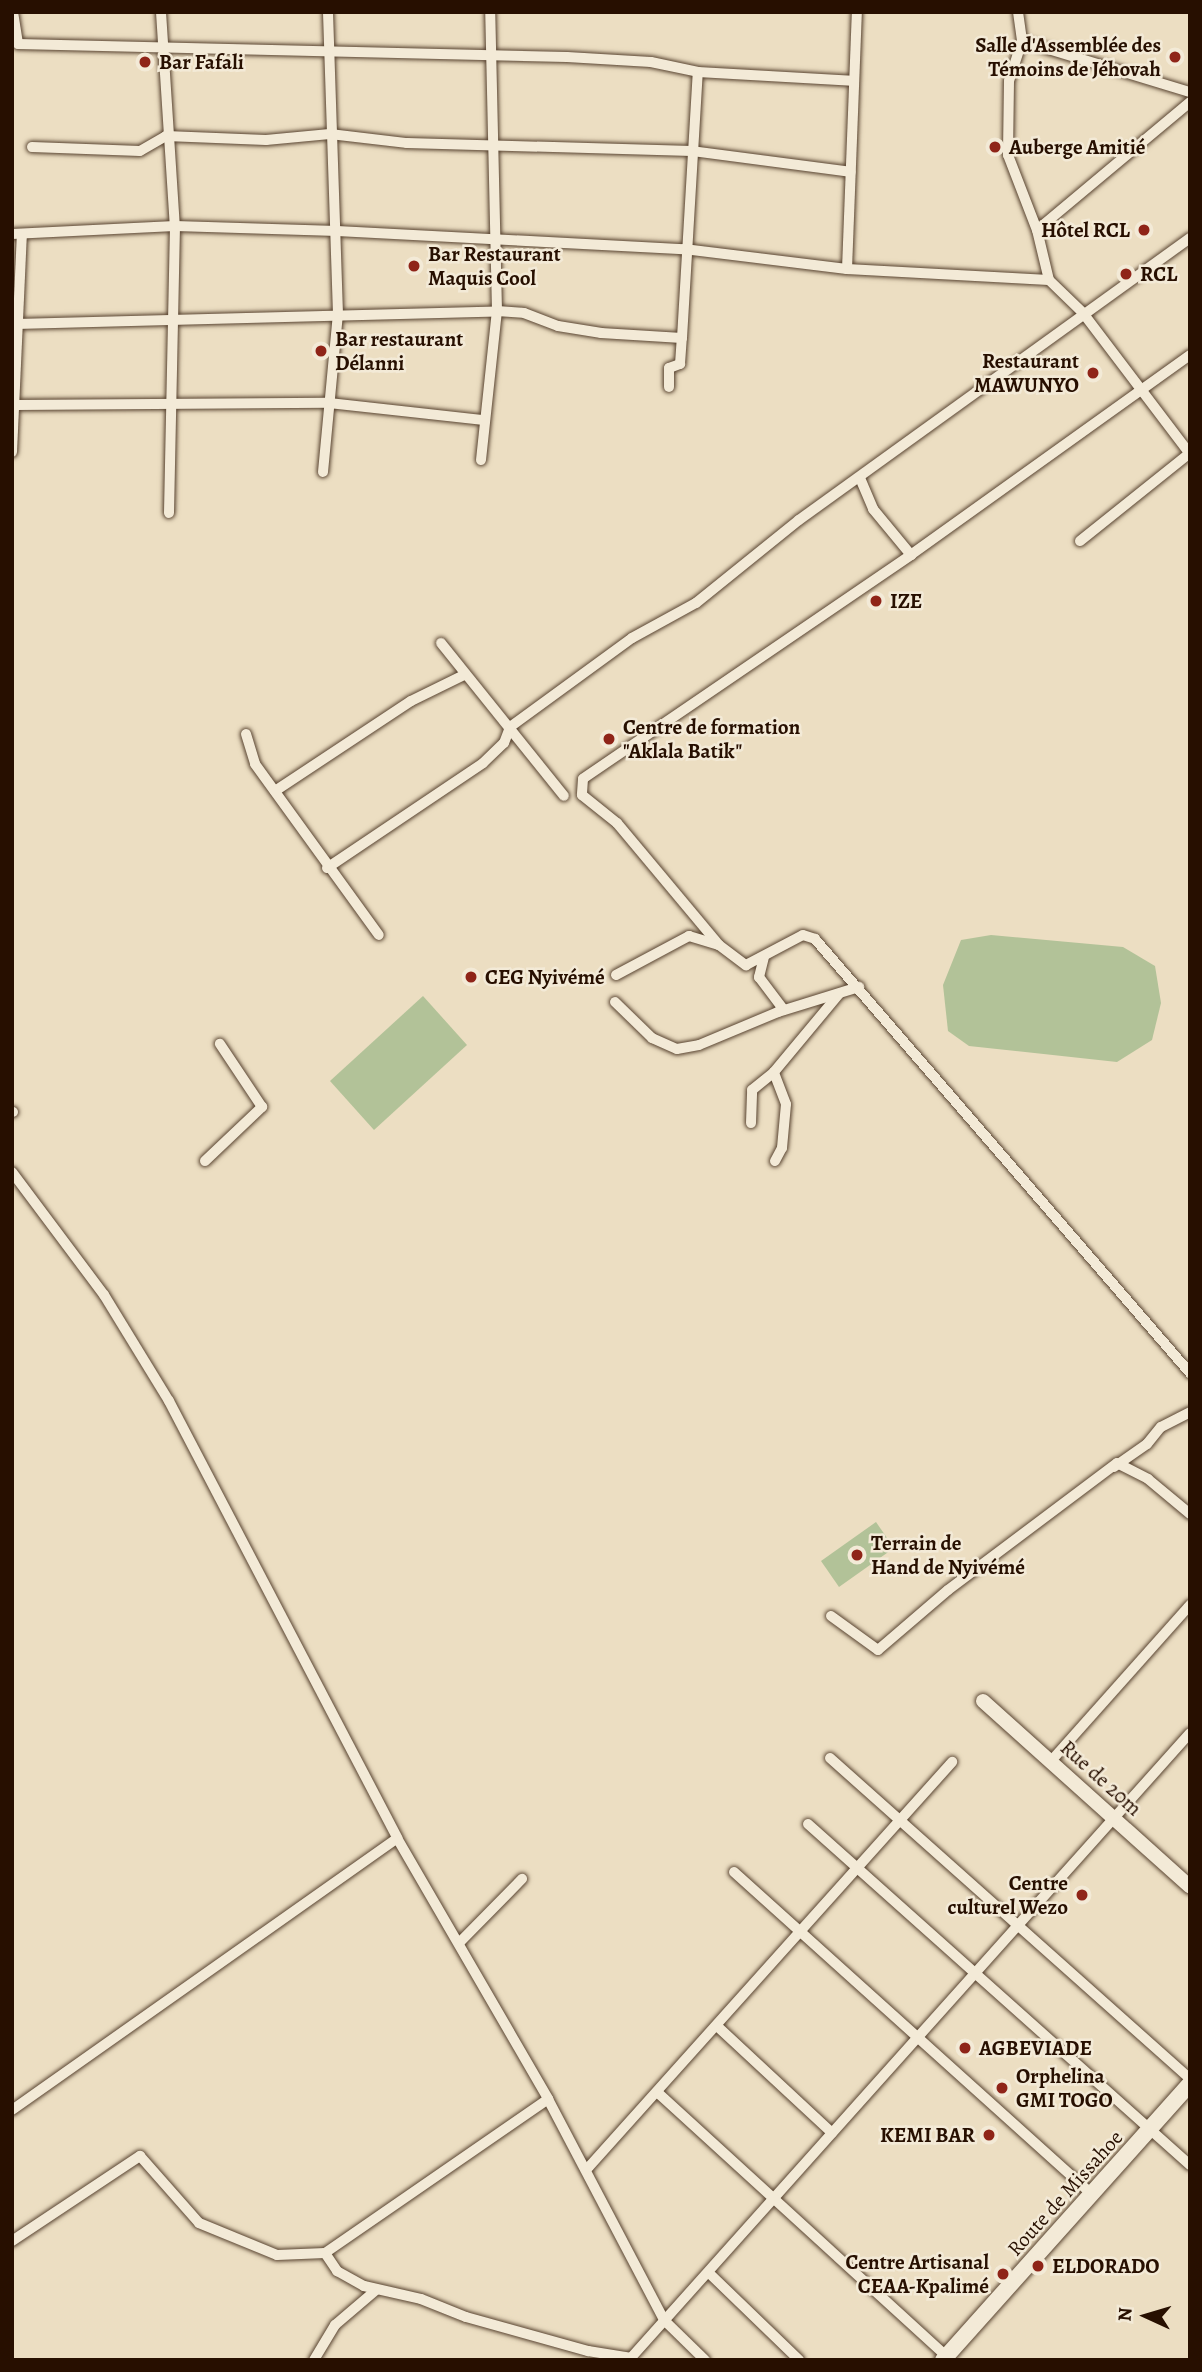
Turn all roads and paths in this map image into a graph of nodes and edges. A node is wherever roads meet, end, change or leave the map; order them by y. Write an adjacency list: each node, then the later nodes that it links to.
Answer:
1 (13, 12): 8 (street)
2 (161, 12): 8 (street)
3 (328, 12): 9 (street)
4 (491, 12): 10 (street)
5 (857, 12): 12 (street)
6 (1018, 12): 7 (street)
7 (1022, 41): 13 (street); 22 (street)
8 (163, 46): 9 (street); 16 (street)
9 (327, 52): 10 (street); 15 (street)
10 (493, 58): 11 (street); 17 (street)
11 (698, 72): 12 (street); 19 (street)
12 (852, 81): 20 (street)
13 (1190, 92)
14 (1190, 102): 22 (street)
15 (330, 134): 16 (street); 17 (street); 23 (street)
16 (166, 136): 18 (street); 21 (street)
17 (494, 143): 19 (street); 26 (street)
18 (32, 147)
19 (692, 151): 20 (street); 27 (street)
20 (851, 172): 28 (street)
21 (175, 226): 23 (street); 24 (street); 33 (street)
22 (1037, 230): 29 (street)
23 (337, 231): 26 (street); 32 (street)
24 (17, 234): 34 (street)
25 (1190, 238): 31 (street)
26 (493, 240): 27 (street); 30 (street)
27 (684, 250): 28 (street); 35 (street)
28 (847, 269): 29 (street)
29 (1049, 280): 31 (street)
30 (497, 311): 32 (street); 35 (street); 42 (street)
31 (1083, 313): 38 (street); 47 (street)
32 (338, 314): 33 (street); 39 (street)
33 (173, 319): 34 (street); 40 (street)
34 (16, 324): 41 (street)
35 (682, 338): 37 (street)
36 (1190, 355): 38 (street)
37 (669, 387)
38 (1143, 388): 44 (street); 50 (street)
39 (330, 403): 40 (street); 42 (street); 46 (street)
40 (173, 404): 41 (street); 48 (street)
41 (15, 405): 43 (street)
42 (484, 420): 45 (street)
43 (12, 452)
44 (1189, 453): 49 (street)
45 (481, 460)
46 (323, 472)
47 (860, 478): 50 (street); 53 (street)
48 (169, 513)
49 (1080, 541)
50 (911, 555): 59 (street)
51 (441, 643): 52 (street)
52 (464, 675): 53 (street); 55 (street)
53 (510, 727): 56 (street); 57 (street)
54 (246, 733): 55 (street)
55 (275, 791): 57 (street)
56 (564, 796)
57 (327, 868): 58 (street)
58 (379, 935)
59 (719, 946): 60 (street); 61 (street)
60 (764, 957): 62 (street); 65 (street)
61 (616, 975)
62 (859, 987): 63 (street); 72 (street)
63 (839, 994): 65 (street); 67 (street)
64 (615, 1002): 65 (street)
65 (785, 1010)
66 (220, 1044): 69 (street)
67 (774, 1072): 68 (street); 70 (street)
68 (751, 1123)
69 (205, 1161)
70 (775, 1161)
71 (14, 1179): 86 (street)
72 (1190, 1373)
73 (1190, 1412): 75 (street)
74 (1190, 1514): 77 (street)
75 (967, 1572)
76 (1190, 1605): 81 (street)
77 (831, 1616)
78 (984, 1701): 81 (street, Rue de 20m)
79 (1190, 1733): 83 (street)
80 (830, 1758): 84 (street)
81 (1051, 1761): 83 (street, Rue de 20m)
82 (952, 1762): 84 (street)
83 (1114, 1818): 90 (street, Rue de 20m); 91 (street)
84 (900, 1820): 87 (street); 91 (street)
85 (808, 1824): 87 (street)
86 (397, 1838): 93 (street); 100 (street)
87 (857, 1868): 92 (street); 94 (street)
88 (734, 1872): 92 (street)
89 (522, 1879): 93 (street)
90 (1190, 1887)
91 (1018, 1925): 94 (street); 97 (street)
92 (800, 1932): 95 (street); 96 (street)
93 (459, 1943): 99 (street)
94 (975, 1973): 96 (street); 101 (street)
95 (717, 2026): 98 (street); 102 (street)
96 (917, 2039): 102 (street); 105 (street)
97 (1190, 2081): 101 (main road, Route de Missahoe)
98 (657, 2092): 104 (street); 106 (street)
99 (548, 2099): 104 (street); 108 (street)
100 (12, 2110)
101 (1150, 2130): 103 (street); 105 (main road, Route de Missahoe)
102 (832, 2133): 106 (street)
103 (1190, 2165)
104 (587, 2169): 111 (street)
105 (1092, 2194): 112 (main road, Route de Missahoe)
106 (774, 2199): 109 (street); 112 (street)
107 (12, 2241): 108 (street)
108 (325, 2253): 110 (street)
109 (710, 2274): 111 (street); 116 (street)
110 (376, 2290): 113 (street); 114 (street)
111 (664, 2320): 113 (street); 115 (street)
112 (945, 2358)
113 (630, 2359)
114 (314, 2360)
115 (705, 2360)
116 (799, 2360)

